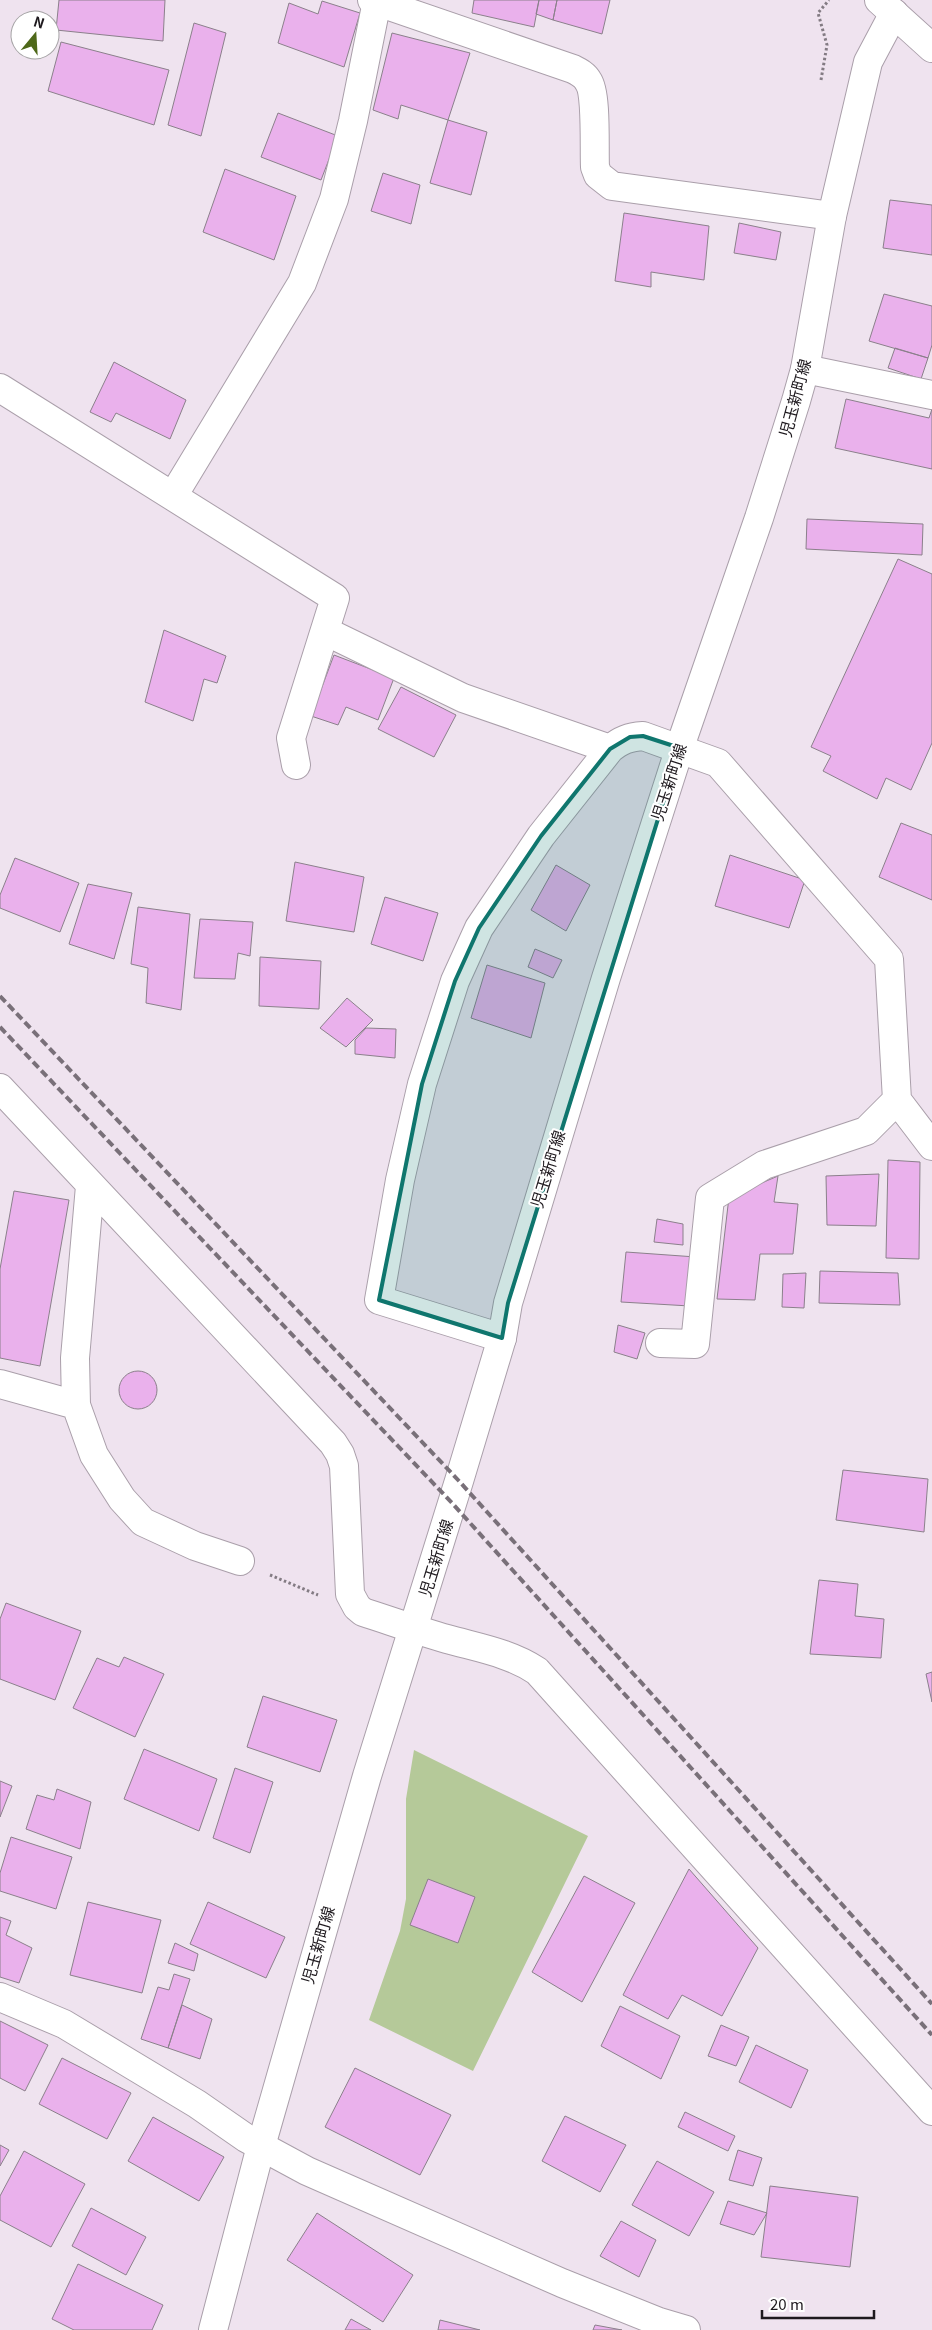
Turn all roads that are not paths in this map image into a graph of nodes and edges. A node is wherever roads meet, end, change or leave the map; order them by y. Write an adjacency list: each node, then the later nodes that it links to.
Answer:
1 (374, 1): 4 (main road); 8 (main road)
2 (886, 7): 3 (main road); 4 (main road, 児玉新町線)
3 (932, 48)
4 (832, 216): 5 (main road, 児玉新町線)
5 (805, 369): 7 (main road); 10 (main road, 児玉新町線)
6 (0, 388): 8 (main road)
7 (932, 395)
8 (172, 496): 9 (main road)
9 (325, 631): 11 (main road); 12 (main road)
10 (680, 748): 11 (main road); 14 (main road); 17 (main road, 児玉新町線)
11 (610, 749): 17 (main road)
12 (296, 765)
13 (0, 1088): 16 (main road)
14 (897, 1100): 15 (main road); 18 (main road)
15 (932, 1146)
16 (90, 1186): 20 (main road); 22 (main road)
17 (502, 1338): 22 (main road, 児玉新町線)
18 (660, 1343)
19 (0, 1384): 20 (main road)
20 (76, 1405): 21 (main road)
21 (240, 1561)
22 (414, 1628): 24 (main road); 25 (main road, 児玉新町線)
23 (0, 1996): 25 (main road)
24 (932, 2111)
25 (261, 2146): 26 (main road, 児玉新町線); 27 (main road)
26 (213, 2330)
27 (686, 2330)

